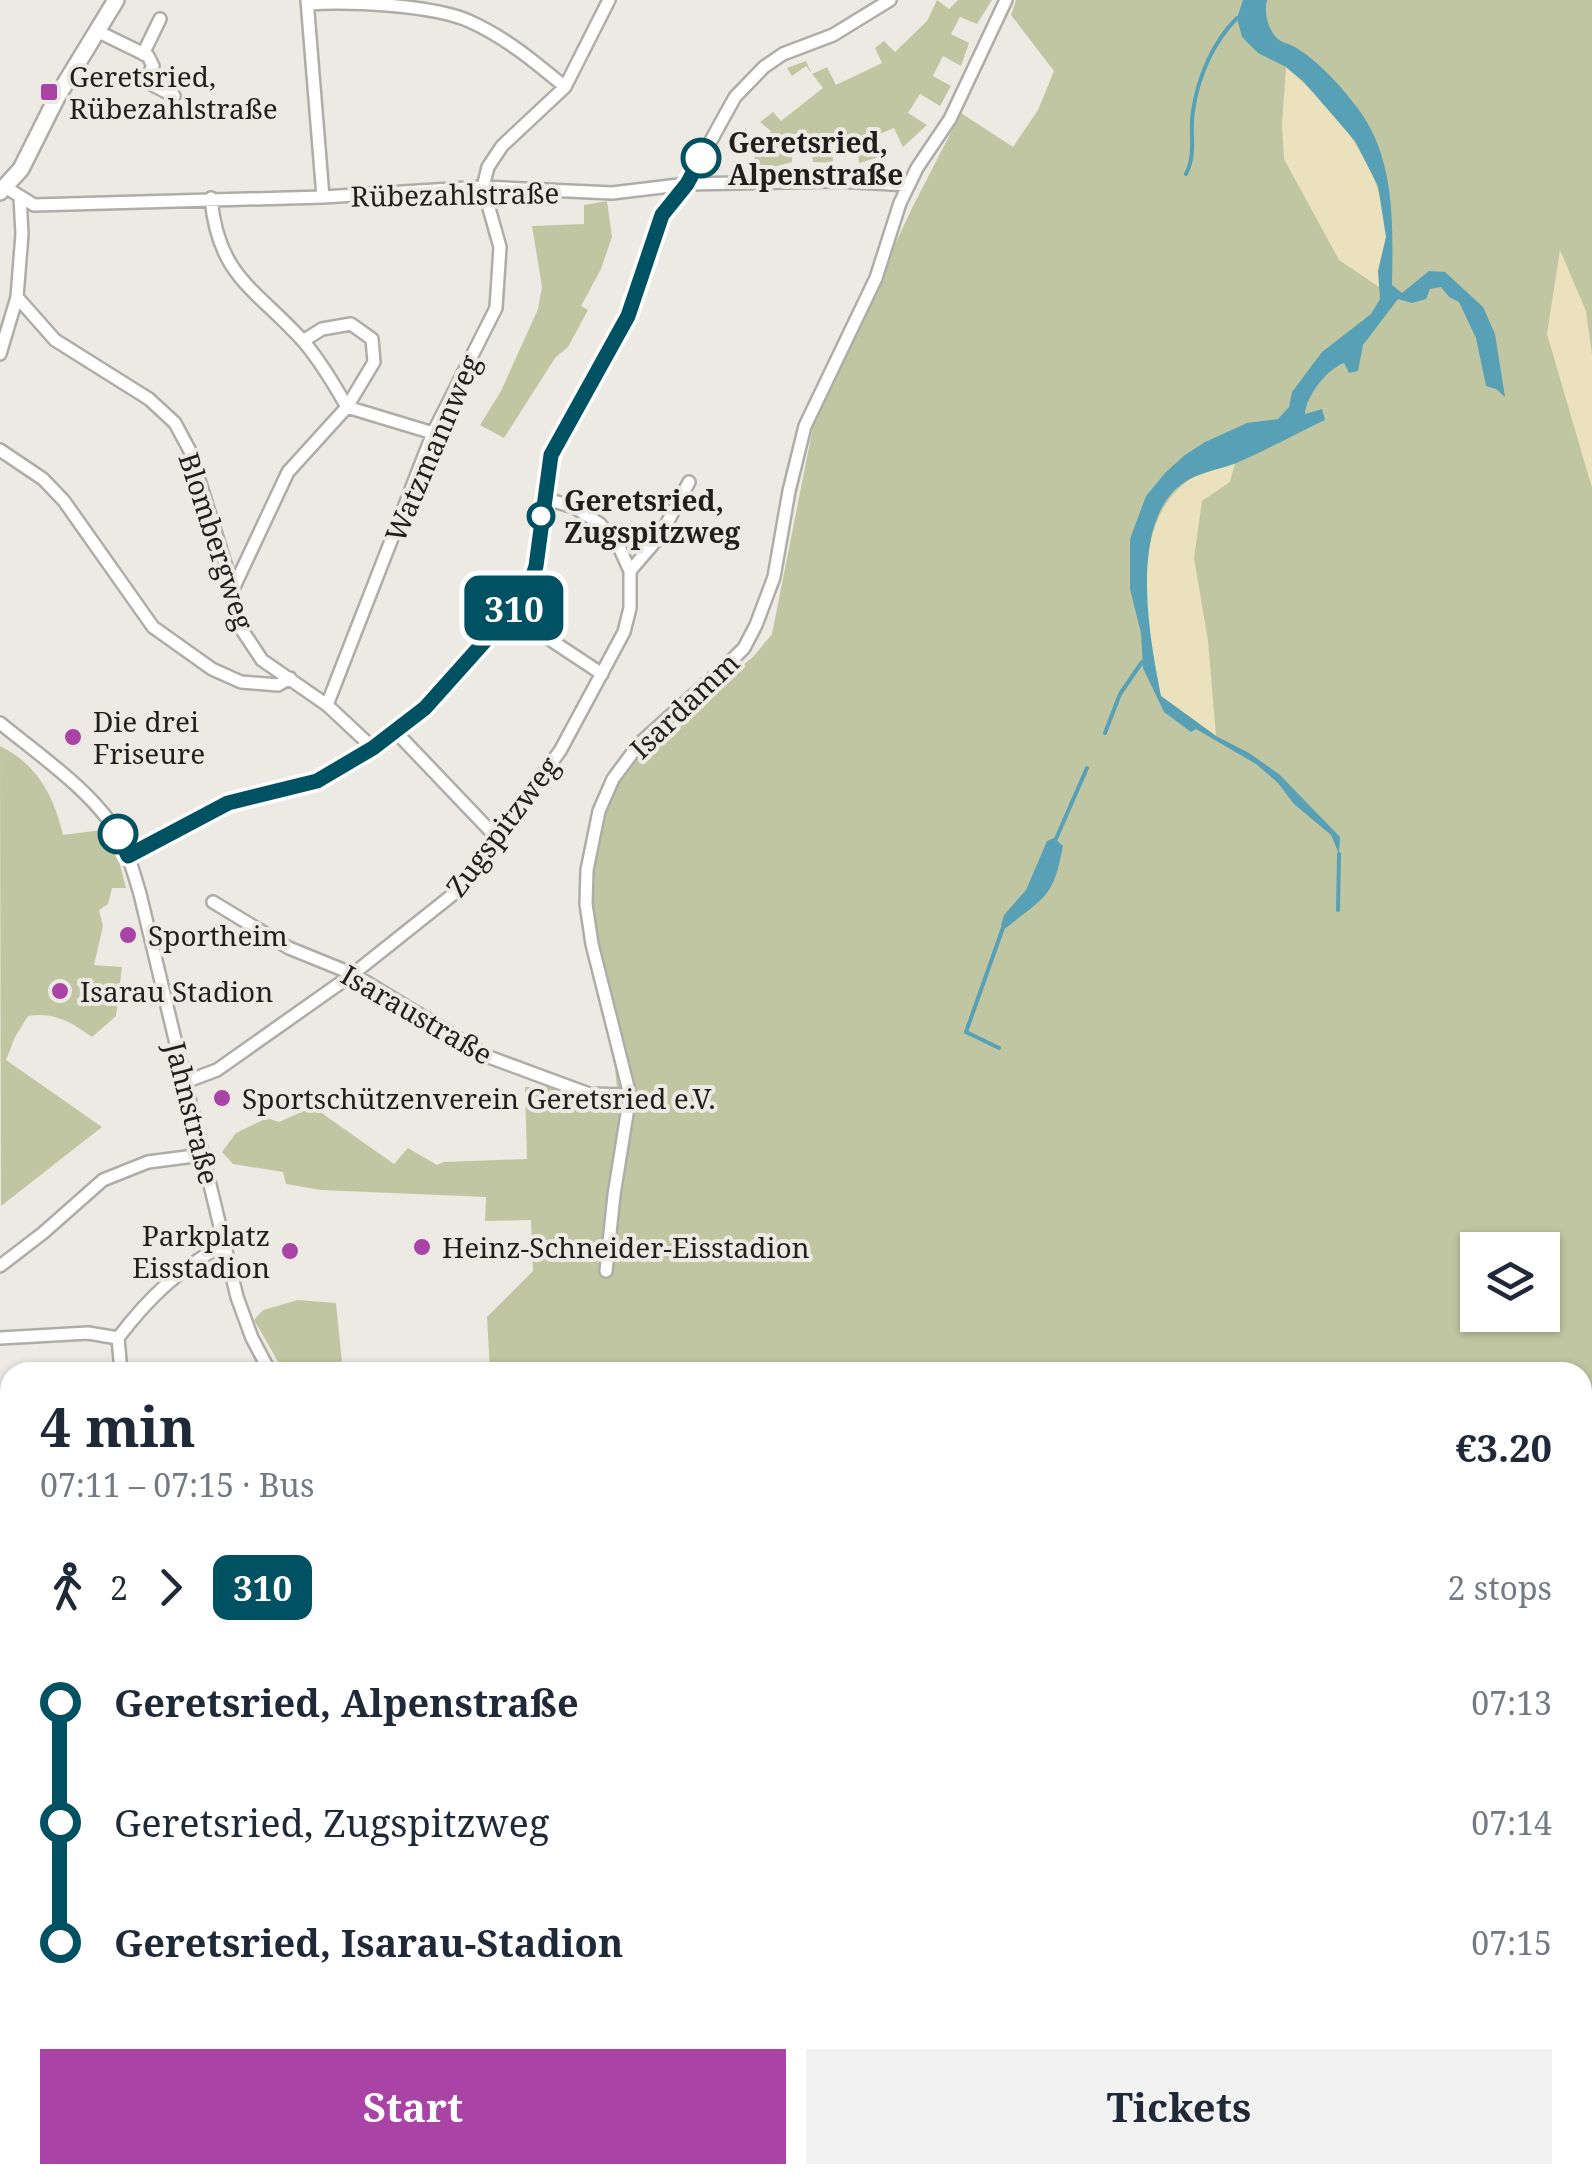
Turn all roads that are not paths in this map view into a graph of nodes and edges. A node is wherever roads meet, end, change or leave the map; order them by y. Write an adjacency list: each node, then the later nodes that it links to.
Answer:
1 (116, 0): 7 (street)
2 (609, 0): 9 (street)
3 (890, 0): 11 (street)
4 (1006, 0): 12 (street, Isardamm)
5 (308, 2): 9 (street); 16 (street)
6 (160, 19): 8 (street)
7 (97, 31): 8 (street); 14 (street)
8 (143, 54): 10 (street)
9 (565, 87): 13 (street)
10 (174, 96)
11 (687, 184): 12 (street, Rübezahlstraße); 13 (street, Rübezahlstraße); 25 (street)
12 (909, 185): 40 (street, Isardamm)
13 (483, 187): 16 (street, Rübezahlstraße); 22 (street, Watzmannweg)
14 (3, 190): 15 (street, Rübezahlstraße)
15 (20, 197): 17 (street, Rübezahlstraße); 18 (street)
16 (322, 197): 17 (street, Rübezahlstraße)
17 (211, 198): 19 (street)
18 (17, 297): 20 (street); 27 (street, Blombergweg)
19 (304, 341): 21 (street); 21 (street)
20 (0, 354)
21 (347, 407): 22 (street); 27 (street)
22 (433, 433): 31 (street, Watzmannweg)
23 (0, 450): 30 (street)
24 (689, 482): 26 (street)
25 (543, 498): 26 (street); 28 (street)
26 (630, 571): 29 (street, Zugspitzweg)
27 (232, 589): 30 (street, Blombergweg)
28 (510, 613): 29 (street); 33 (street)
29 (602, 674): 35 (street, Zugspitzweg)
30 (290, 678): 31 (street, Blombergweg)
31 (326, 704): 34 (street, Blombergweg)
32 (0, 723): 36 (street, Jahnstraße)
33 (394, 730): 34 (street); 35 (street)
34 (373, 748): 36 (street)
35 (498, 839): 38 (street, Zugspitzweg)
36 (128, 856): 39 (street, Jahnstraße)
37 (214, 902): 38 (street, Isaraustraße)
38 (353, 974): 39 (street, Zugspitzweg); 40 (street, Isaraustraße)
39 (185, 1082): 41 (street, Jahnstraße)
40 (630, 1095): 44 (street, Isardamm)
41 (202, 1155): 42 (street, Jahnstraße); 43 (street)
42 (225, 1244): 46 (street); 48 (street, Jahnstraße)
43 (0, 1266)
44 (606, 1271)
45 (0, 1338): 46 (street)
46 (118, 1338): 47 (street)
47 (120, 1362)
48 (265, 1362)

